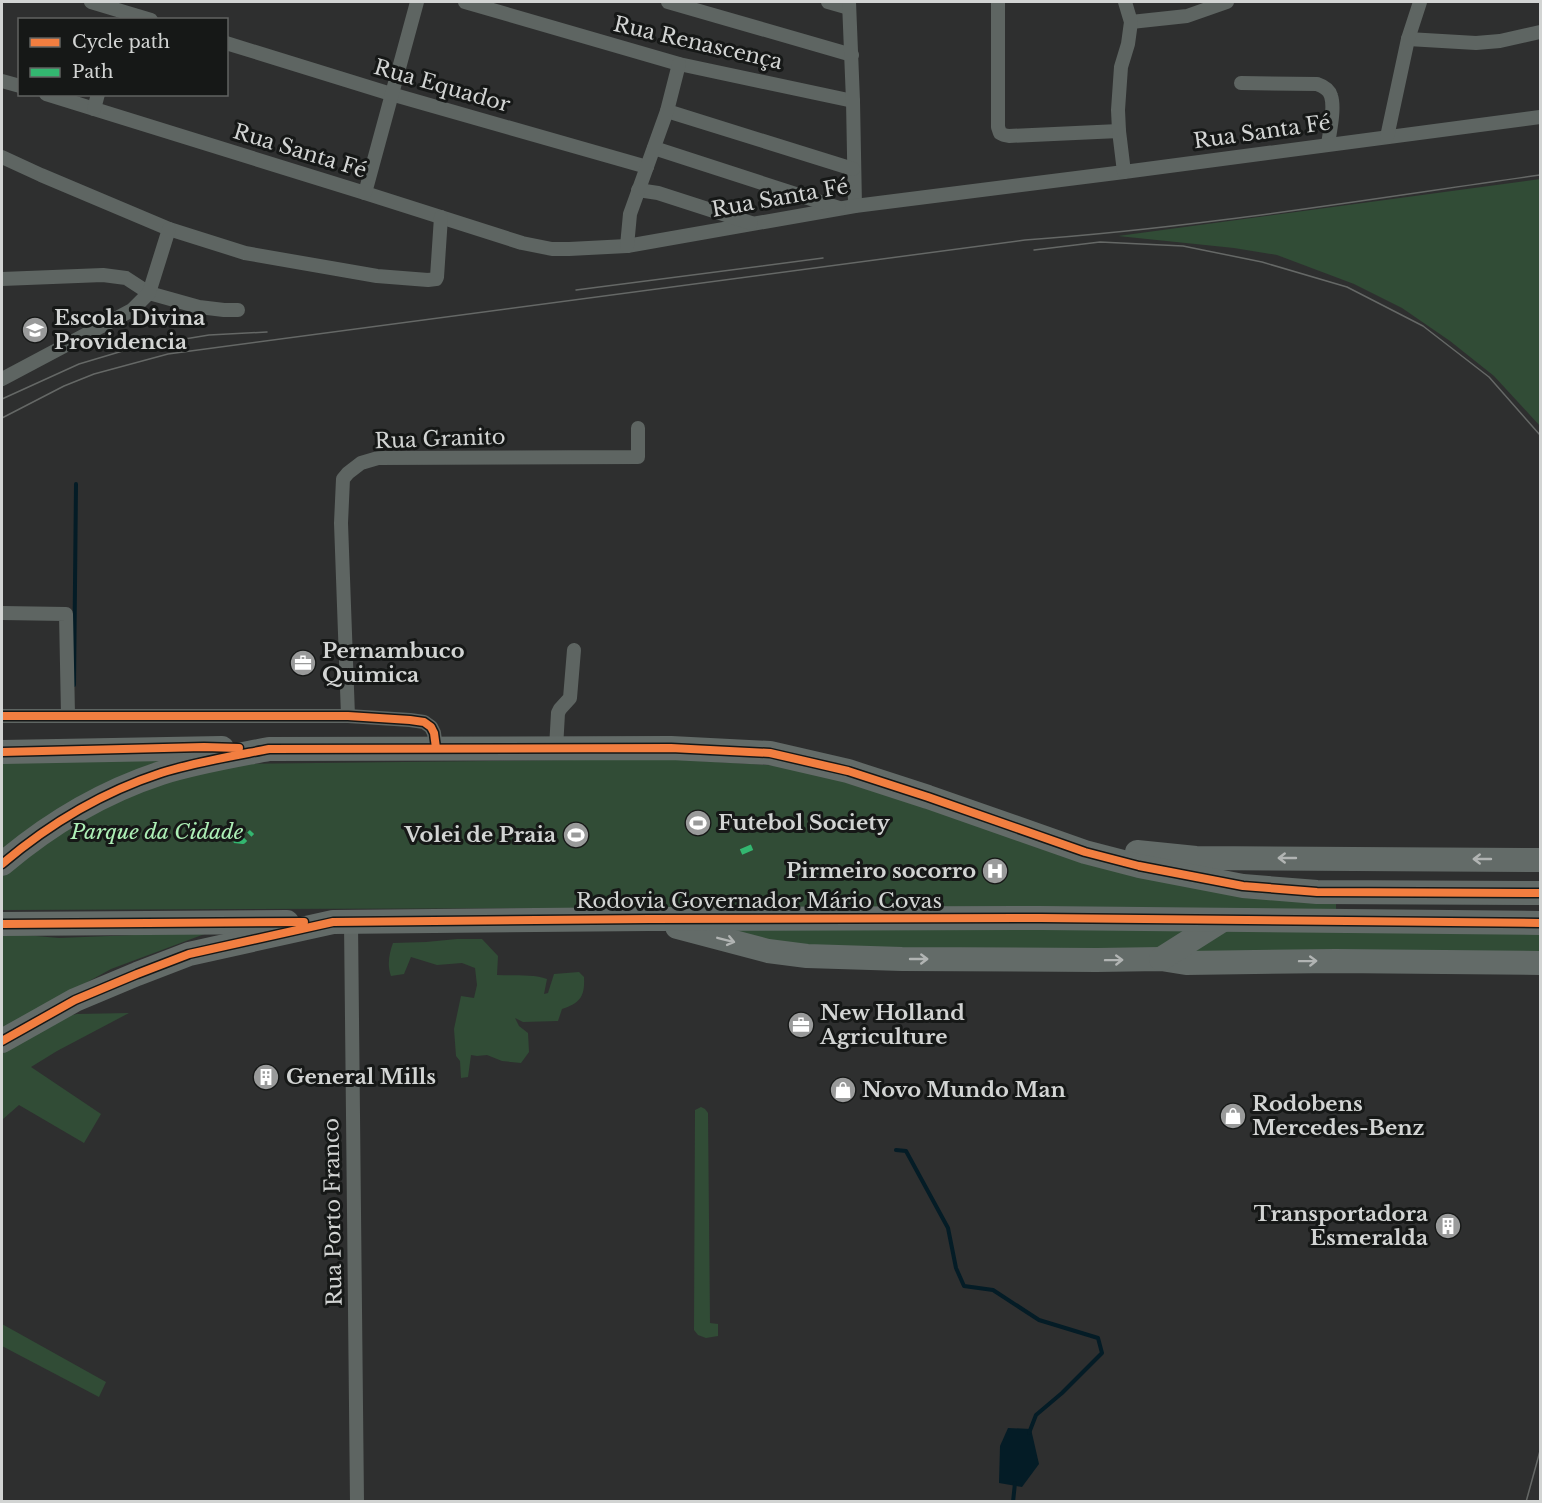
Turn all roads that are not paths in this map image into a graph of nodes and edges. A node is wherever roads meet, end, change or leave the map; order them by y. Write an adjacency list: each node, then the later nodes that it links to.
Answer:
1 (91, 2): 11 (street)
2 (417, 2): 22 (street)
3 (465, 2): 18 (street, Rua Renascença)
4 (668, 2): 17 (street)
5 (828, 2): 10 (street)
6 (998, 2): 29 (street)
7 (1124, 2): 13 (street)
8 (1227, 2): 13 (street)
9 (1420, 2): 15 (street)
10 (849, 5): 17 (street)
11 (121, 10): 12 (street)
12 (145, 18)
13 (1131, 22): 29 (street)
14 (1540, 32): 15 (street)
15 (1408, 39): 30 (street)
16 (228, 44): 22 (street, Rua Equador)
17 (852, 56): 25 (street)
18 (679, 64): 25 (street, Rua Renascença); 27 (street)
19 (2, 81): 21 (street)
20 (1241, 83): 31 (street)
21 (18, 85)
22 (391, 94): 34 (street, Rua Equador); 38 (street)
23 (52, 96): 26 (street, Rua Santa Fé)
24 (98, 96): 26 (street)
25 (853, 101): 35 (street)
26 (94, 110): 38 (street, Rua Santa Fé)
27 (667, 111): 32 (street); 35 (street)
28 (1540, 117): 30 (street, Rua Santa Fé)
29 (1119, 131): 36 (street)
30 (1387, 137): 31 (street, Rua Santa Fé)
31 (1328, 144): 36 (street, Rua Santa Fé)
32 (654, 148): 34 (street); 39 (street)
33 (2, 157): 42 (street)
34 (647, 166): 37 (street)
35 (854, 169): 39 (street)
36 (1124, 172): 39 (street, Rua Santa Fé)
37 (638, 190): 41 (street); 43 (street)
38 (365, 193): 40 (street, Rua Santa Fé)
39 (848, 207): 41 (street, Rua Santa Fé)
40 (441, 217): 42 (street); 43 (street, Rua Santa Fé)
41 (753, 224): 43 (street, Rua Santa Fé)
42 (169, 229): 45 (street)
43 (627, 246)
44 (2, 279): 45 (street)
45 (149, 293): 46 (street); 48 (street)
46 (238, 310)
47 (2, 372): 48 (street)
48 (2, 379)
49 (638, 428): 54 (street, Rua Granito)
50 (2, 613): 52 (street)
51 (574, 650): 56 (street)
52 (68, 715): 53 (street); 54 (street)
53 (2, 716)
54 (348, 716): 55 (street)
55 (436, 748): 56 (highway); 57 (highway)
56 (556, 748): 59 (highway)
57 (269, 749): 58 (highway); 61 (highway)
58 (2, 752)
59 (1060, 843): 60 (highway, one-way to 59); 62 (highway)
60 (1540, 860)
61 (2, 864)
62 (1540, 892)
63 (649, 919): 64 (highway, Rodovia Governador Mário Covas); 65 (highway, Rodovia Governador Mário Covas); 68 (highway, one-way to 68)
64 (1221, 921): 66 (highway, Rodovia Governador Mário Covas); 68 (highway)
65 (342, 922): 67 (highway); 70 (highway, Rodovia Governador Mário Covas); 71 (street, Rua Porto Franco)
66 (1540, 923)
67 (2, 924)
68 (1161, 958): 69 (highway, one-way to 69)
69 (1540, 963)
70 (2, 1041)
71 (357, 1502)

